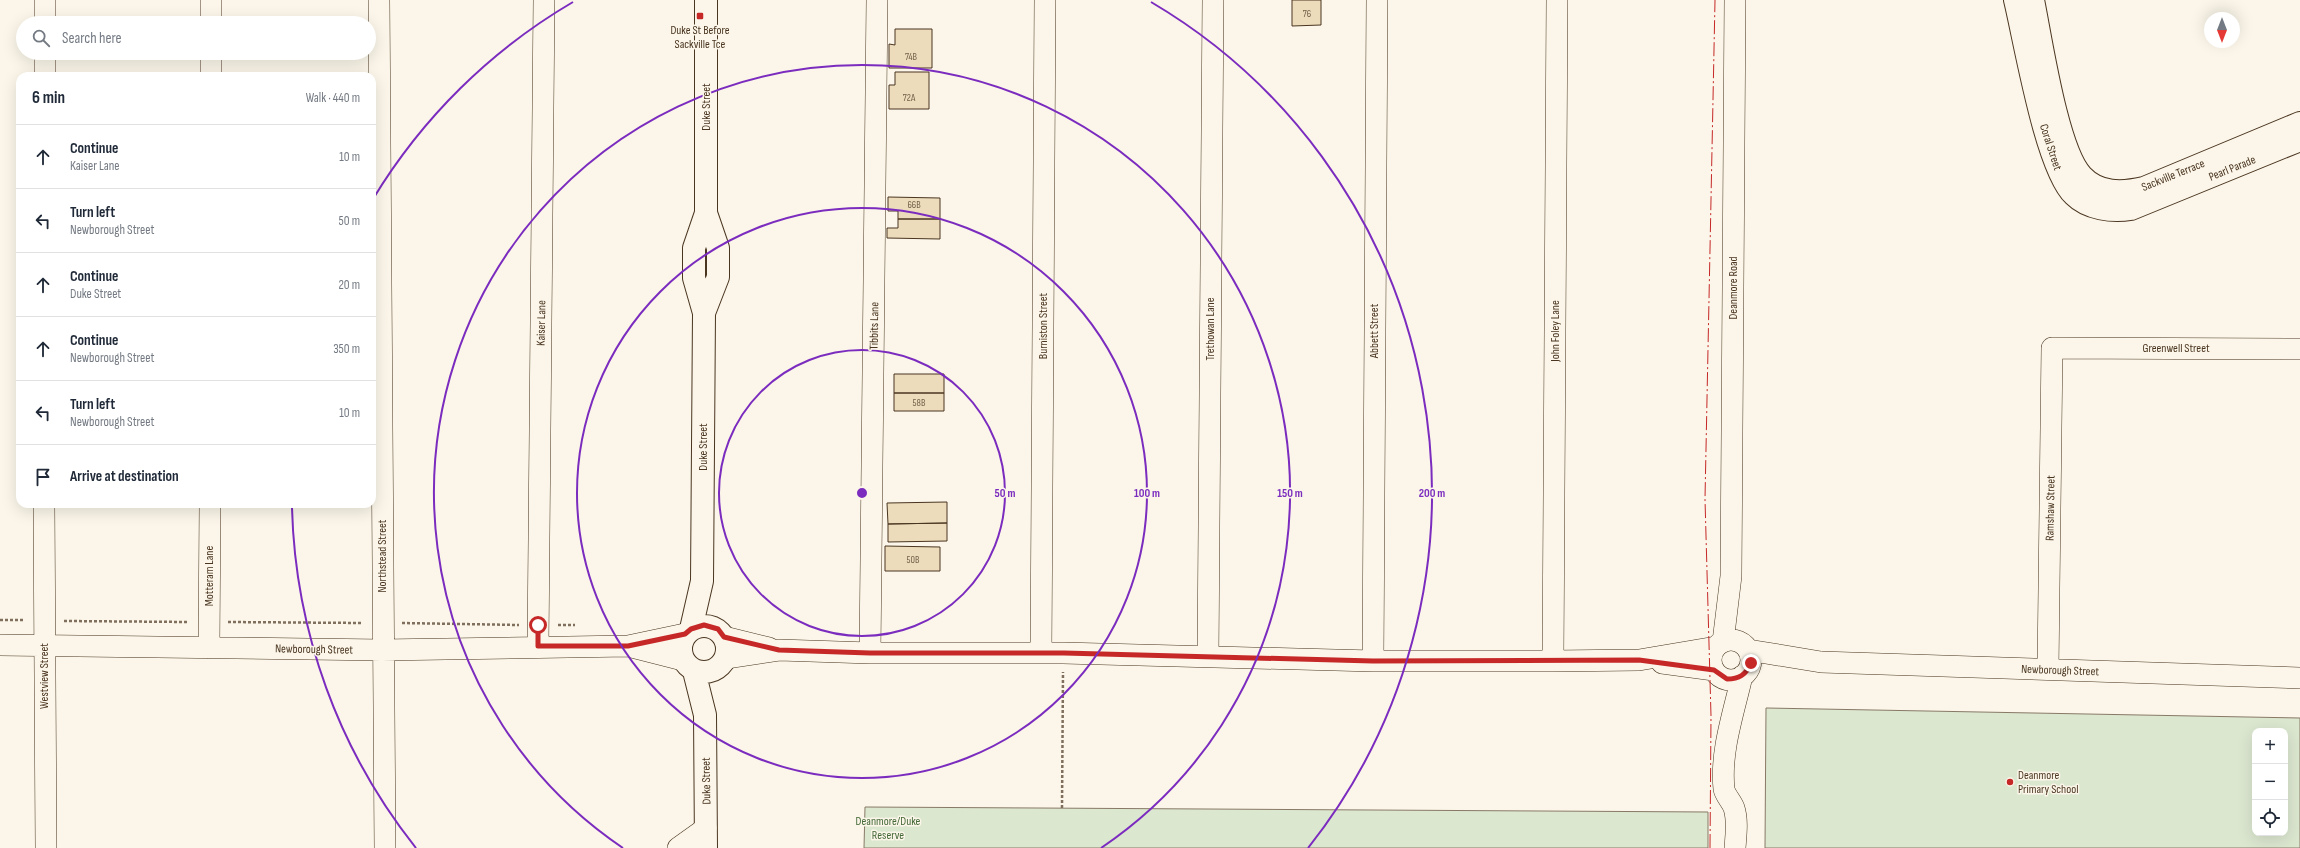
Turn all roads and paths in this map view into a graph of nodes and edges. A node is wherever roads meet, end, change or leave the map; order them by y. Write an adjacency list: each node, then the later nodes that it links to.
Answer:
1 (45, 0): 14 (street)
2 (212, 0): 15 (street)
3 (378, 0): 37 (street, Northstead Street)
4 (544, 0): 33 (street, Kaiser Lane)
5 (706, 0): 28 (main road, Duke Street)
6 (877, 0): 38 (street, Tibbits Lane)
7 (1045, 0): 39 (street, Burniston Street)
8 (1213, 0): 42 (street, Trethowan Lane)
9 (1377, 0): 44 (street, Abbett Street)
10 (1558, 0): 45 (street, John Foley Lane)
11 (1735, 0): 27 (street, Deanmore Road)
12 (2015, 0): 22 (main road, Coral Street)
13 (2033, 0): 20 (main road, Sackville Terrace)
14 (45, 16)
15 (211, 16)
16 (45, 60): 18 (street)
17 (211, 60): 19 (street)
18 (45, 72)
19 (211, 72)
20 (2300, 123)
21 (2300, 140): 22 (main road, Pearl Parade)
22 (2165, 196)
23 (2052, 348): 24 (street, Greenwell Street); 47 (street, Ramshaw Street)
24 (2300, 349)
25 (44, 508): 32 (street, Westview Street)
26 (210, 508): 36 (street, Motteram Lane)
27 (1731, 576): 31 (street, Deanmore Road); 35 (street, Deanmore Road)
28 (702, 581): 29 (main road, Duke Street); 41 (main road, Duke Street)
29 (688, 632): 34 (street, Newborough Street); 41 (main road); 41 (main road, Duke Street)
30 (0, 645): 32 (street, Newborough Street)
31 (1719, 645): 35 (street, Newborough Street); 43 (street, Newborough Street); 48 (street)
32 (44, 646): 36 (street, Newborough Street); 54 (street, Westview Street)
33 (538, 646): 34 (street, Newborough Street); 37 (street, Newborough Street)
34 (628, 646): 41 (street, Newborough Street)
35 (1746, 647): 46 (street, Newborough Street); 49 (street)
36 (209, 648): 37 (street, Newborough Street)
37 (382, 650): 55 (street, Northstead Street)
38 (870, 653): 39 (street, Newborough Street); 41 (street, Newborough Street)
39 (1041, 653): 40 (street, Newborough Street)
40 (1064, 653): 42 (street, Newborough Street); 52 (path)
41 (710, 654): 53 (main road, Duke Street)
42 (1208, 657): 44 (street, Newborough Street)
43 (1639, 660): 45 (street, Newborough Street); 48 (street, Newborough Street)
44 (1373, 661): 45 (street, Newborough Street)
45 (1553, 661)
46 (1821, 662): 47 (street, Newborough Street); 49 (street, Newborough Street)
47 (2048, 669): 50 (street, Newborough Street)
48 (1717, 673): 49 (street, Newborough Street); 51 (street)
49 (1745, 673): 51 (street)
50 (2300, 678)
51 (1733, 718): 57 (street)
52 (1062, 808)
53 (706, 838): 56 (street)
54 (46, 848)
55 (385, 848)
56 (678, 848)
57 (1736, 848)

